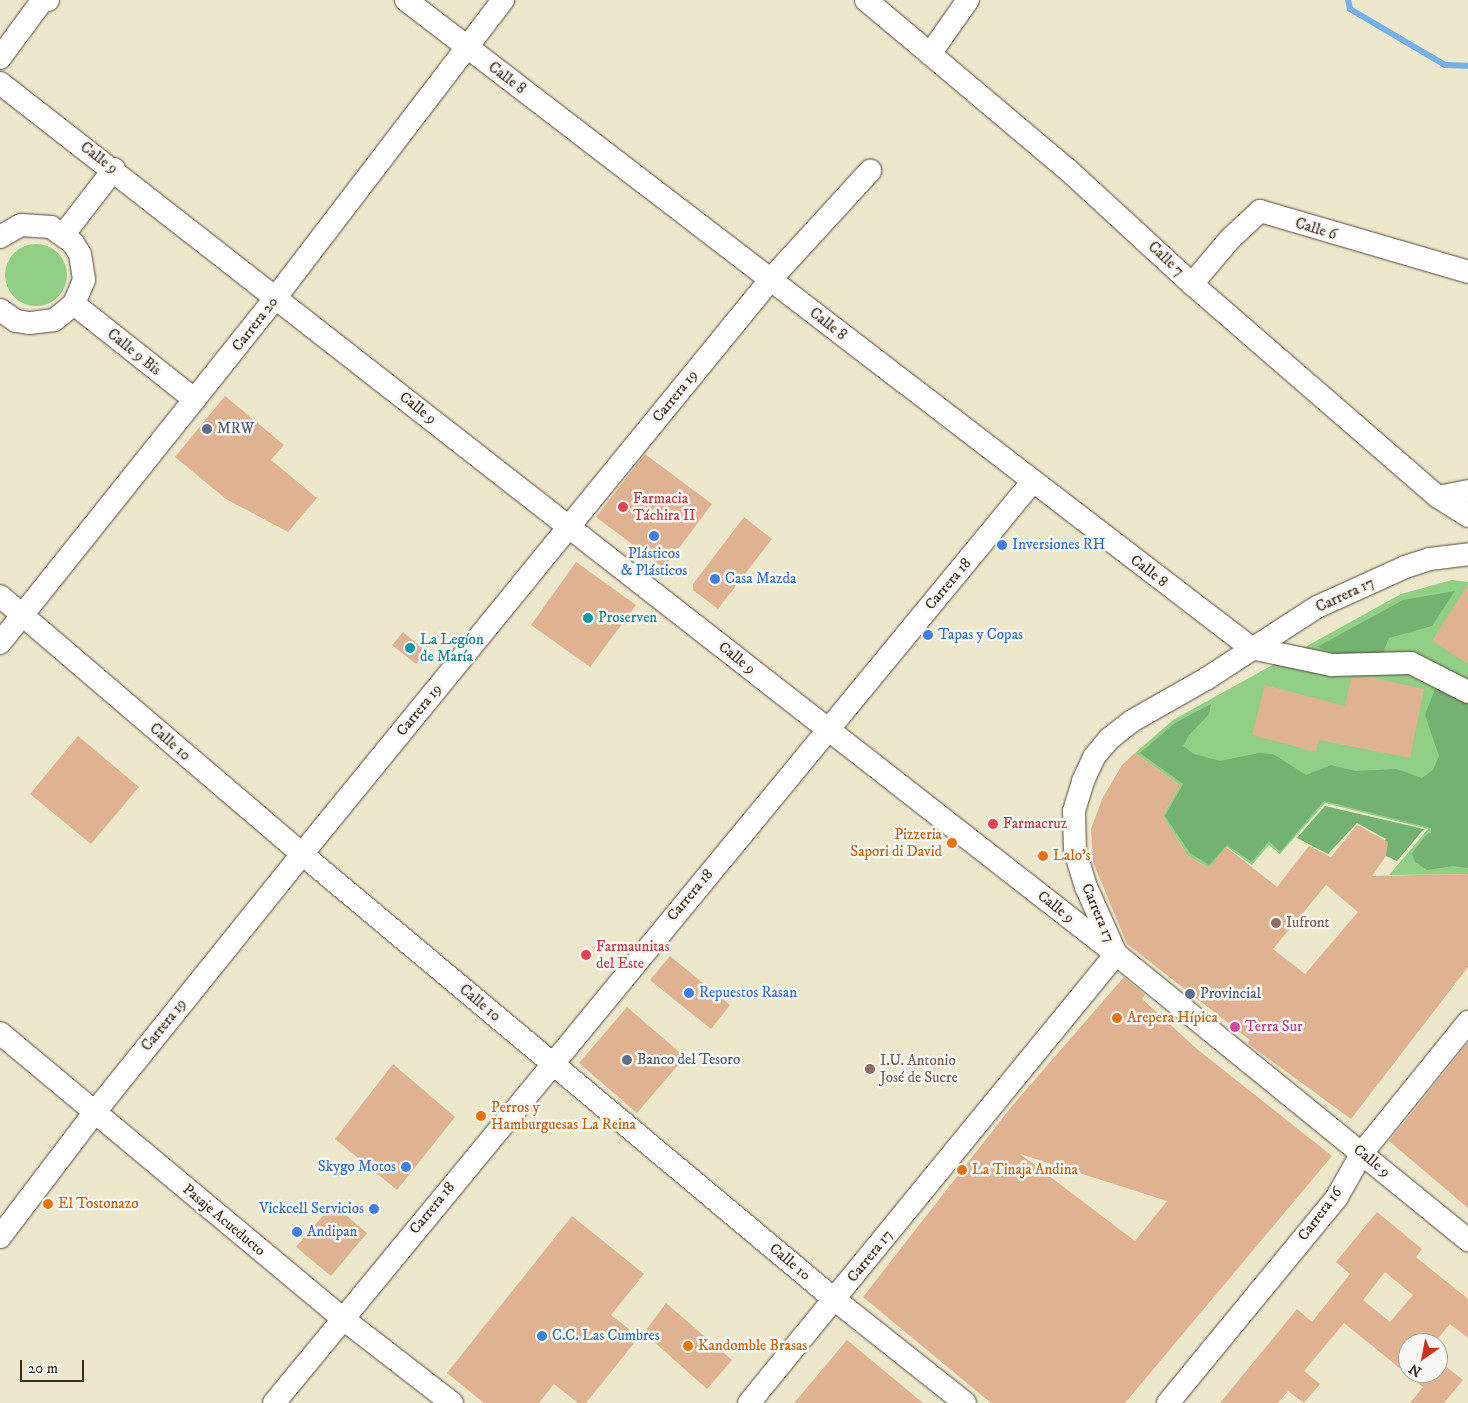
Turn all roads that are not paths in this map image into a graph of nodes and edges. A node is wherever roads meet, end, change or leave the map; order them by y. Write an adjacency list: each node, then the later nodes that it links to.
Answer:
1 (44, 0): 8 (street)
2 (406, 0): 6 (street, Calle 8)
3 (503, 0): 6 (street, Carrera 20)
4 (866, 0): 7 (street, Calle 7)
5 (968, 0): 7 (street)
6 (467, 48): 15 (street, Calle 8); 17 (street, Carrera 20)
7 (930, 54): 16 (street, Calle 7)
8 (0, 58)
9 (0, 82): 10 (street, Calle 9)
10 (114, 168): 12 (street); 17 (street, Calle 9)
11 (870, 171): 15 (street, Carrera 19)
12 (64, 234): 13 (street); 18 (street)
13 (0, 237)
14 (1468, 272): 16 (street, Calle 6)
15 (770, 279): 21 (street, Calle 8); 25 (street, Carrera 19)
16 (1192, 284): 23 (street, Calle 7)
17 (276, 297): 20 (street, Carrera 20); 25 (street, Calle 9)
18 (74, 304): 19 (street); 20 (street, Calle 9 Bis)
19 (2, 315)
20 (194, 400): 28 (street, Carrera 20)
21 (1032, 482): 30 (street, Calle 8); 32 (street, Carrera 18)
22 (1468, 491): 23 (street)
23 (1438, 498): 24 (street, Calle 7)
24 (1468, 516)
25 (568, 528): 32 (street, Calle 9); 33 (street, Carrera 19)
26 (1468, 554): 30 (street, Carrera 17)
27 (0, 596): 28 (street, Calle 10)
28 (22, 616): 29 (street, Carrera 20); 33 (street, Calle 10)
29 (0, 643)
30 (1251, 648): 31 (street); 34 (street, Carrera 17)
31 (1468, 692)
32 (828, 728): 34 (street, Calle 9); 37 (street, Carrera 18)
33 (302, 854): 37 (street, Calle 10); 38 (street, Carrera 19)
34 (1116, 954): 39 (street, Calle 9); 42 (street, Carrera 17)
35 (1468, 1022): 39 (street, Carrera 16)
36 (0, 1033): 38 (street, Pasaje Acueducto)
37 (552, 1063): 42 (street, Calle 10); 43 (street, Carrera 18)
38 (94, 1113): 40 (street, Carrera 19); 43 (street, Pasaje Acueducto)
39 (1362, 1153): 41 (street, Calle 9); 48 (street, Carrera 16)
40 (0, 1237)
41 (1468, 1240)
42 (834, 1299): 46 (street, Carrera 17); 47 (street, Calle 10)
43 (342, 1318): 44 (street, Carrera 18); 45 (street, Pasaje Acueducto)
44 (274, 1403)
45 (452, 1403)
46 (749, 1403)
47 (964, 1403)
48 (1168, 1403)

